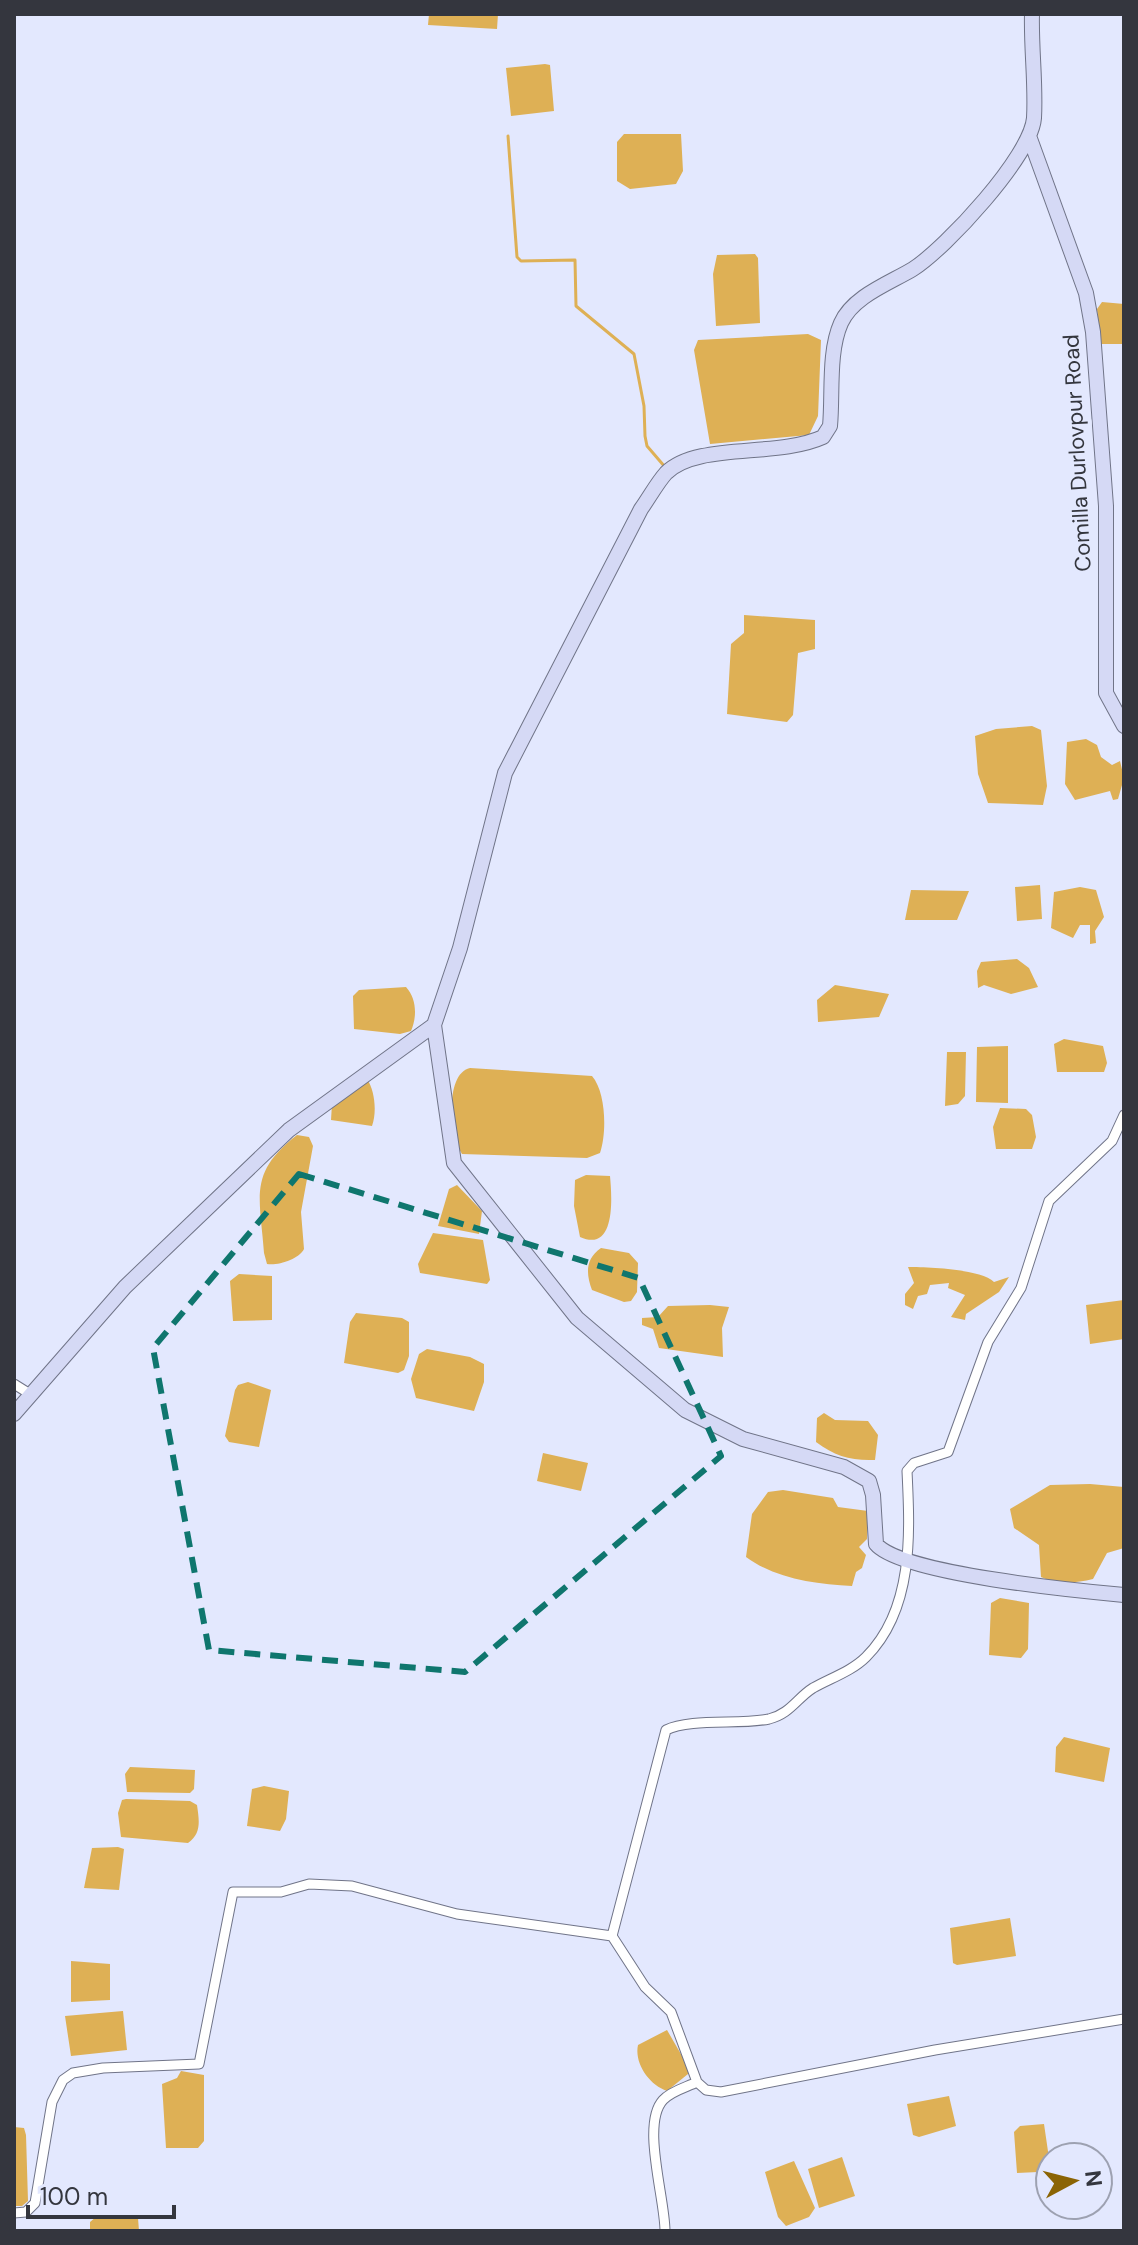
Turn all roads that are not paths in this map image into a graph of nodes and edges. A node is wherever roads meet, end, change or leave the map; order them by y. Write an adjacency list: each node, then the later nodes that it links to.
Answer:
1 (1032, 14): 2 (main road)
2 (1029, 136): 3 (main road, Comilla Durlovpur Road); 4 (main road)
3 (1124, 726)
4 (434, 1025): 7 (main road); 9 (main road)
5 (1124, 1115): 9 (street)
6 (14, 1384): 7 (street)
7 (30, 1394): 8 (main road)
8 (14, 1414)
9 (907, 1561): 10 (main road); 11 (street)
10 (1124, 1595)
11 (612, 1936): 13 (street); 14 (street)
12 (1124, 2019): 13 (street)
13 (697, 2082): 15 (street)
14 (14, 2213)
15 (665, 2231)

